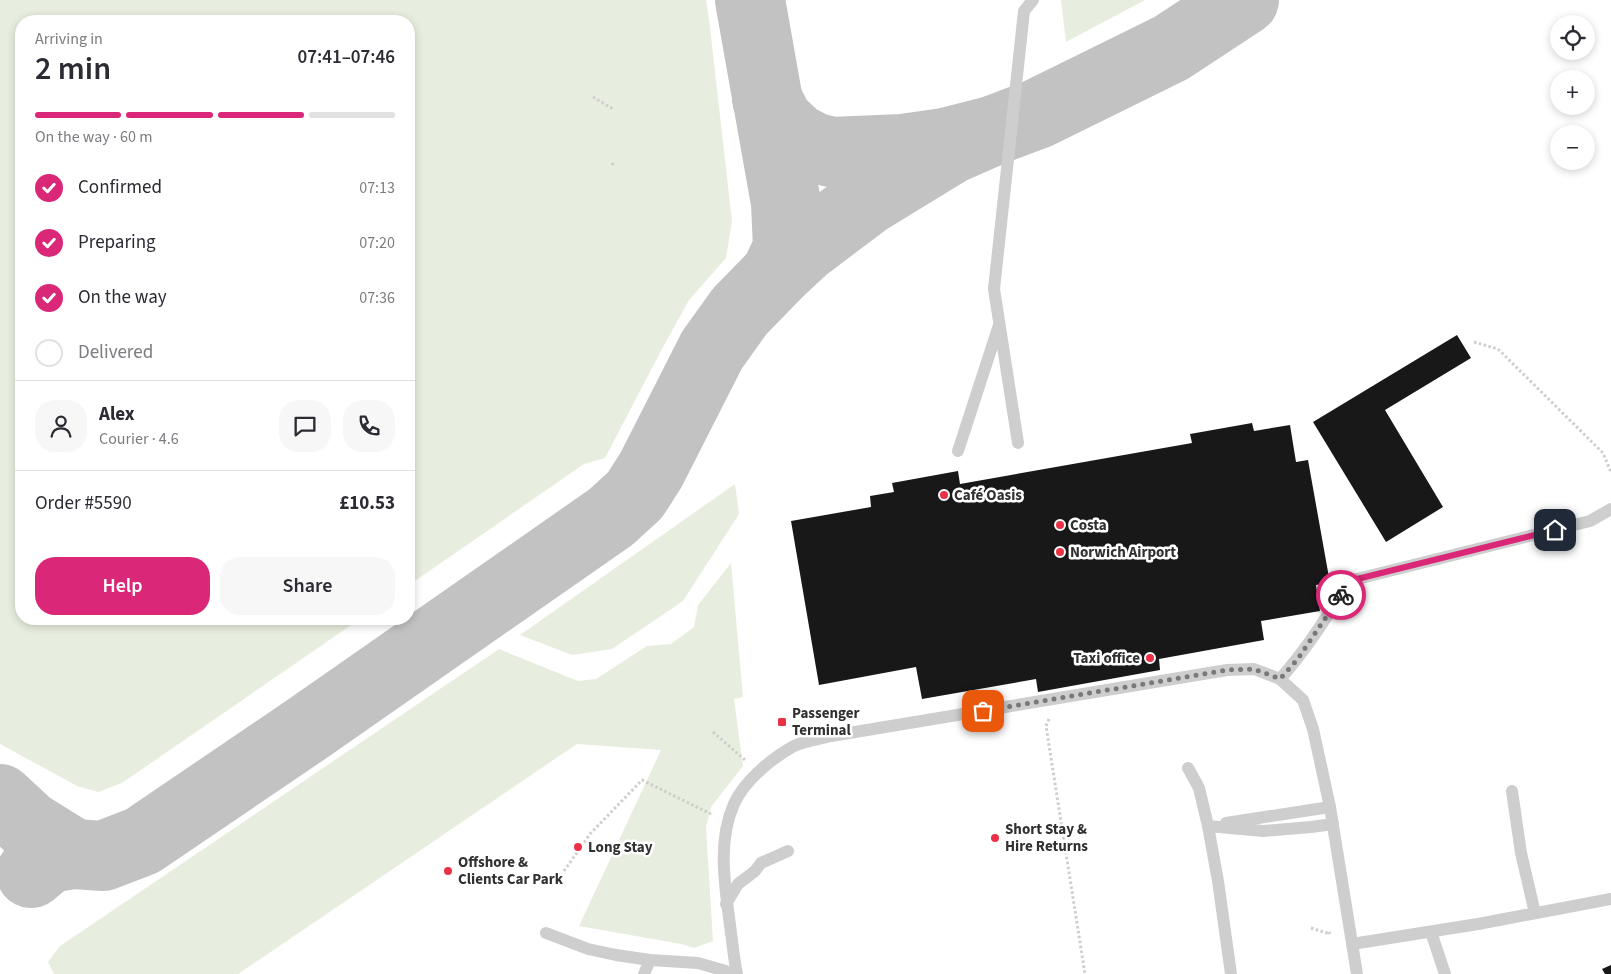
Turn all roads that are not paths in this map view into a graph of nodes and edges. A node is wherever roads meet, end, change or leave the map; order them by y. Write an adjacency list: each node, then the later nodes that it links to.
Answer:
1 (1033, 0): 2 (lane)
2 (1000, 323): 3 (lane); 4 (lane)
3 (1018, 443)
4 (958, 451)
5 (1611, 509): 6 (lane)
6 (1280, 679): 9 (lane); 14 (lane)
7 (1188, 768): 11 (lane)
8 (1512, 791): 15 (lane)
9 (1330, 807): 10 (lane); 11 (lane)
10 (1332, 824): 11 (lane); 18 (lane)
11 (1208, 826): 22 (lane)
12 (788, 851): 14 (lane)
13 (1611, 899): 15 (lane)
14 (726, 904): 21 (lane)
15 (1535, 913): 16 (lane)
16 (1432, 932): 18 (lane); 24 (lane)
17 (546, 933): 19 (lane)
18 (1352, 944): 23 (lane)
19 (650, 960): 20 (lane); 21 (lane)
20 (644, 974)
21 (737, 974)
22 (1231, 974)
23 (1357, 974)
24 (1445, 974)

